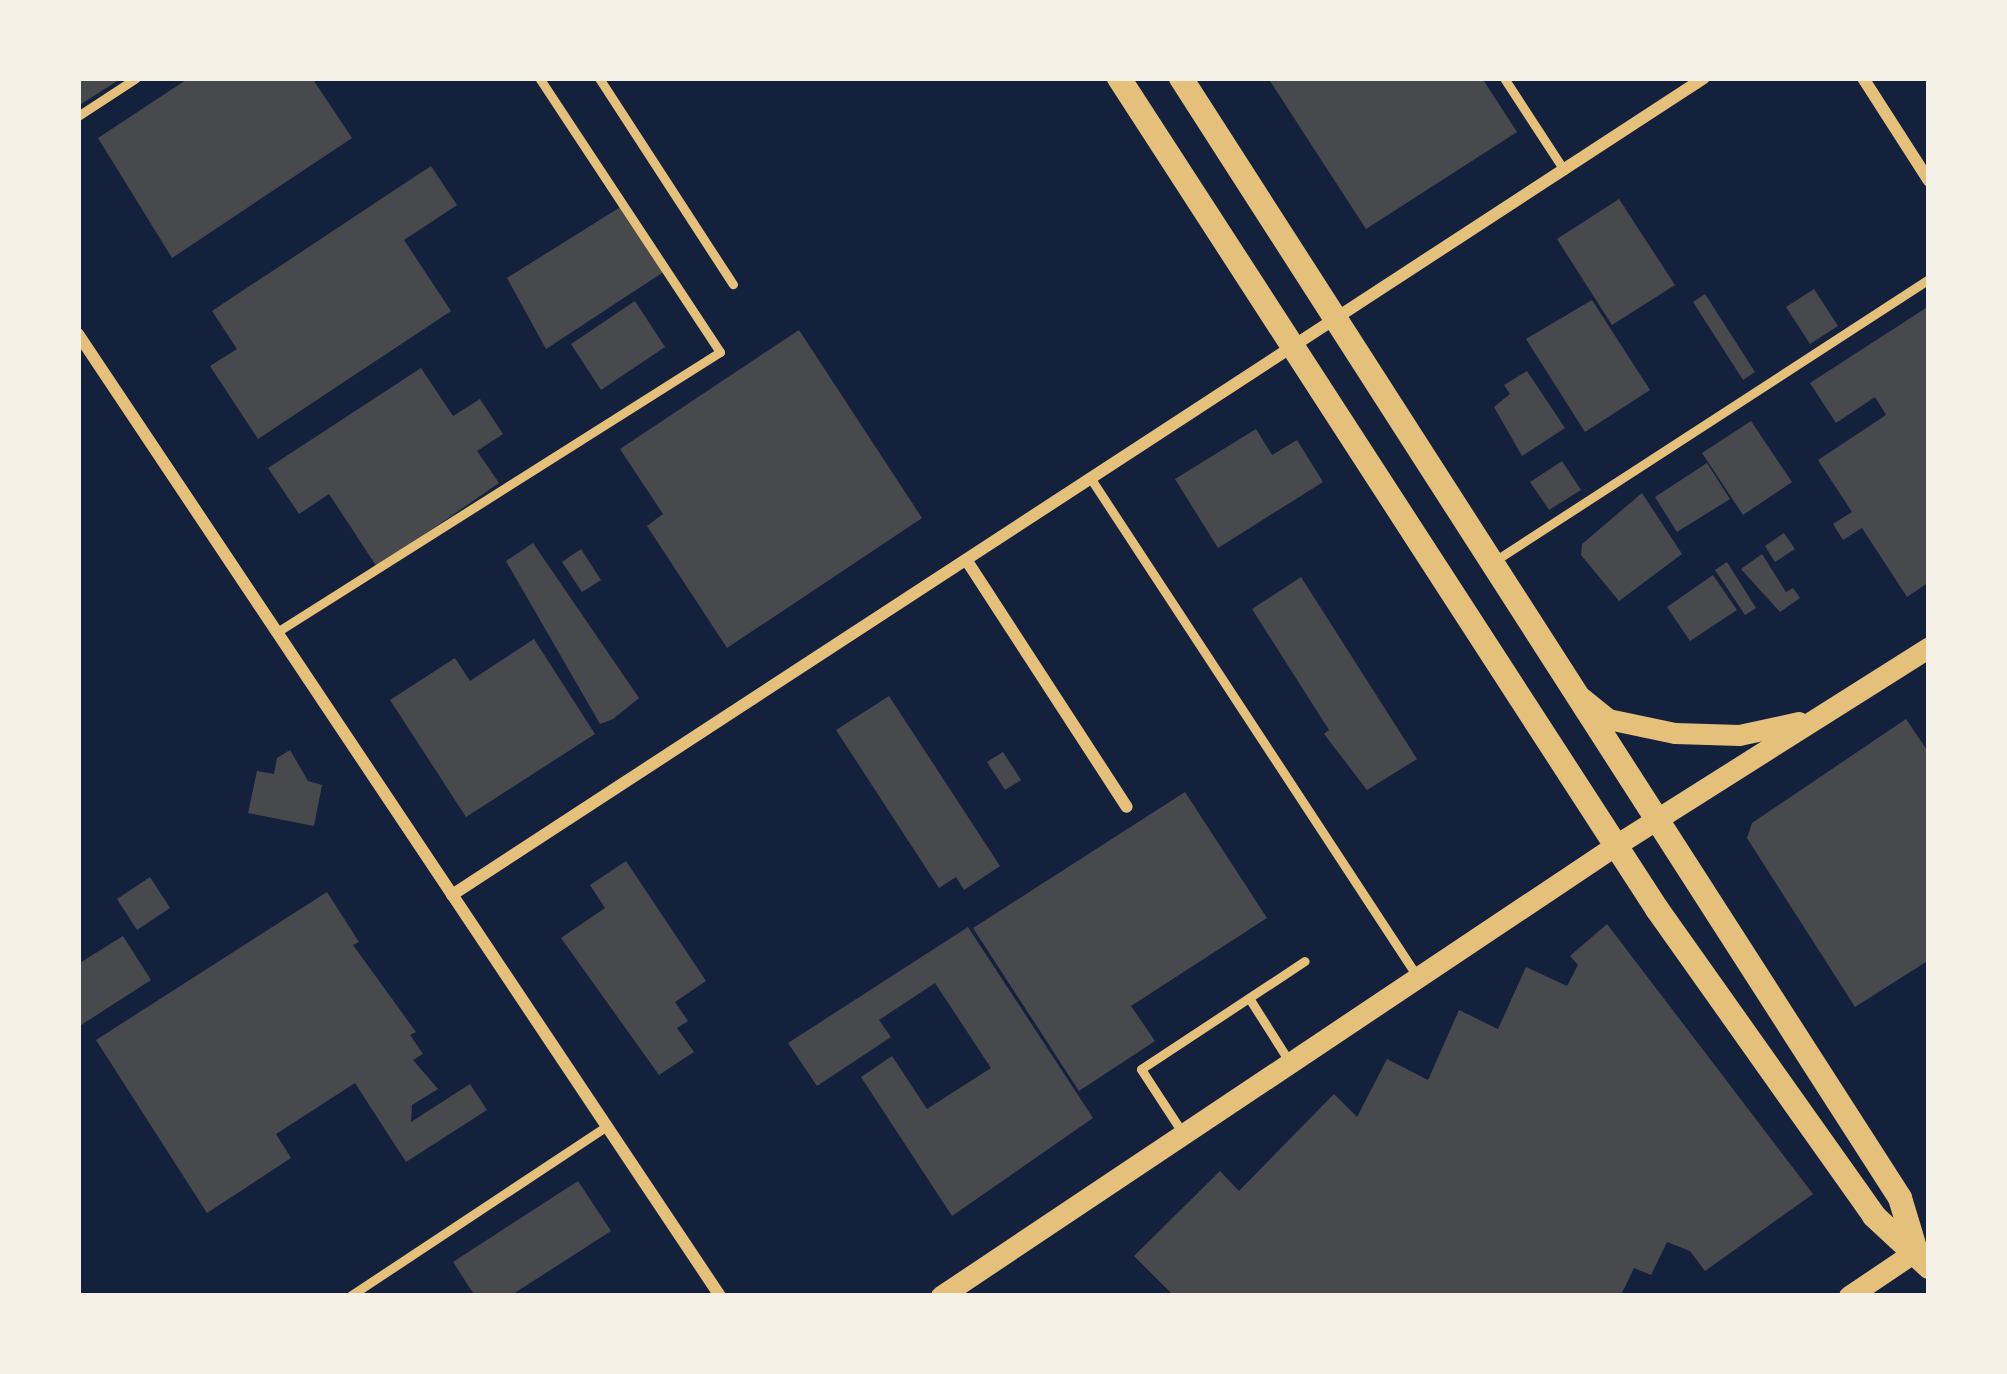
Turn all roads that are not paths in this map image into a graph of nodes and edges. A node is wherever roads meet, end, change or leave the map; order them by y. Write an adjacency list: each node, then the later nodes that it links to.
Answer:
1 (136, 78): 9 (lane)
2 (538, 78): 20 (lane)
3 (598, 78): 13 (lane)
4 (1119, 78): 16 (main road)
5 (1181, 78): 14 (main road)
6 (1504, 78): 10 (lane)
7 (1705, 78): 10 (street)
8 (1863, 78): 11 (street)
9 (78, 116)
10 (1564, 170): 14 (street)
11 (1929, 181)
12 (1929, 279): 19 (lane)
13 (733, 284)
14 (1336, 316): 16 (street); 19 (main road)
15 (78, 334): 20 (street)
16 (1293, 345): 17 (street); 26 (main road)
17 (1091, 479): 18 (street); 29 (lane)
18 (967, 561): 24 (street); 27 (street)
19 (1493, 562): 22 (main road)
20 (277, 632): 27 (street)
21 (1927, 651): 23 (street)
22 (1578, 694): 23 (street); 25 (main road)
23 (1817, 718): 25 (street)
24 (1126, 807)
25 (1658, 818): 26 (street); 34 (main road)
26 (1616, 845): 29 (street); 34 (main road)
27 (452, 895): 32 (street)
28 (1305, 961): 30 (lane)
29 (1420, 980): 31 (street)
30 (1249, 998): 31 (lane); 33 (lane)
31 (1292, 1065): 33 (street)
32 (607, 1126): 35 (lane); 36 (street)
33 (1185, 1137): 37 (street)
34 (1923, 1258): 38 (street)
35 (350, 1296)
36 (720, 1296)
37 (941, 1296)
38 (1849, 1296)

